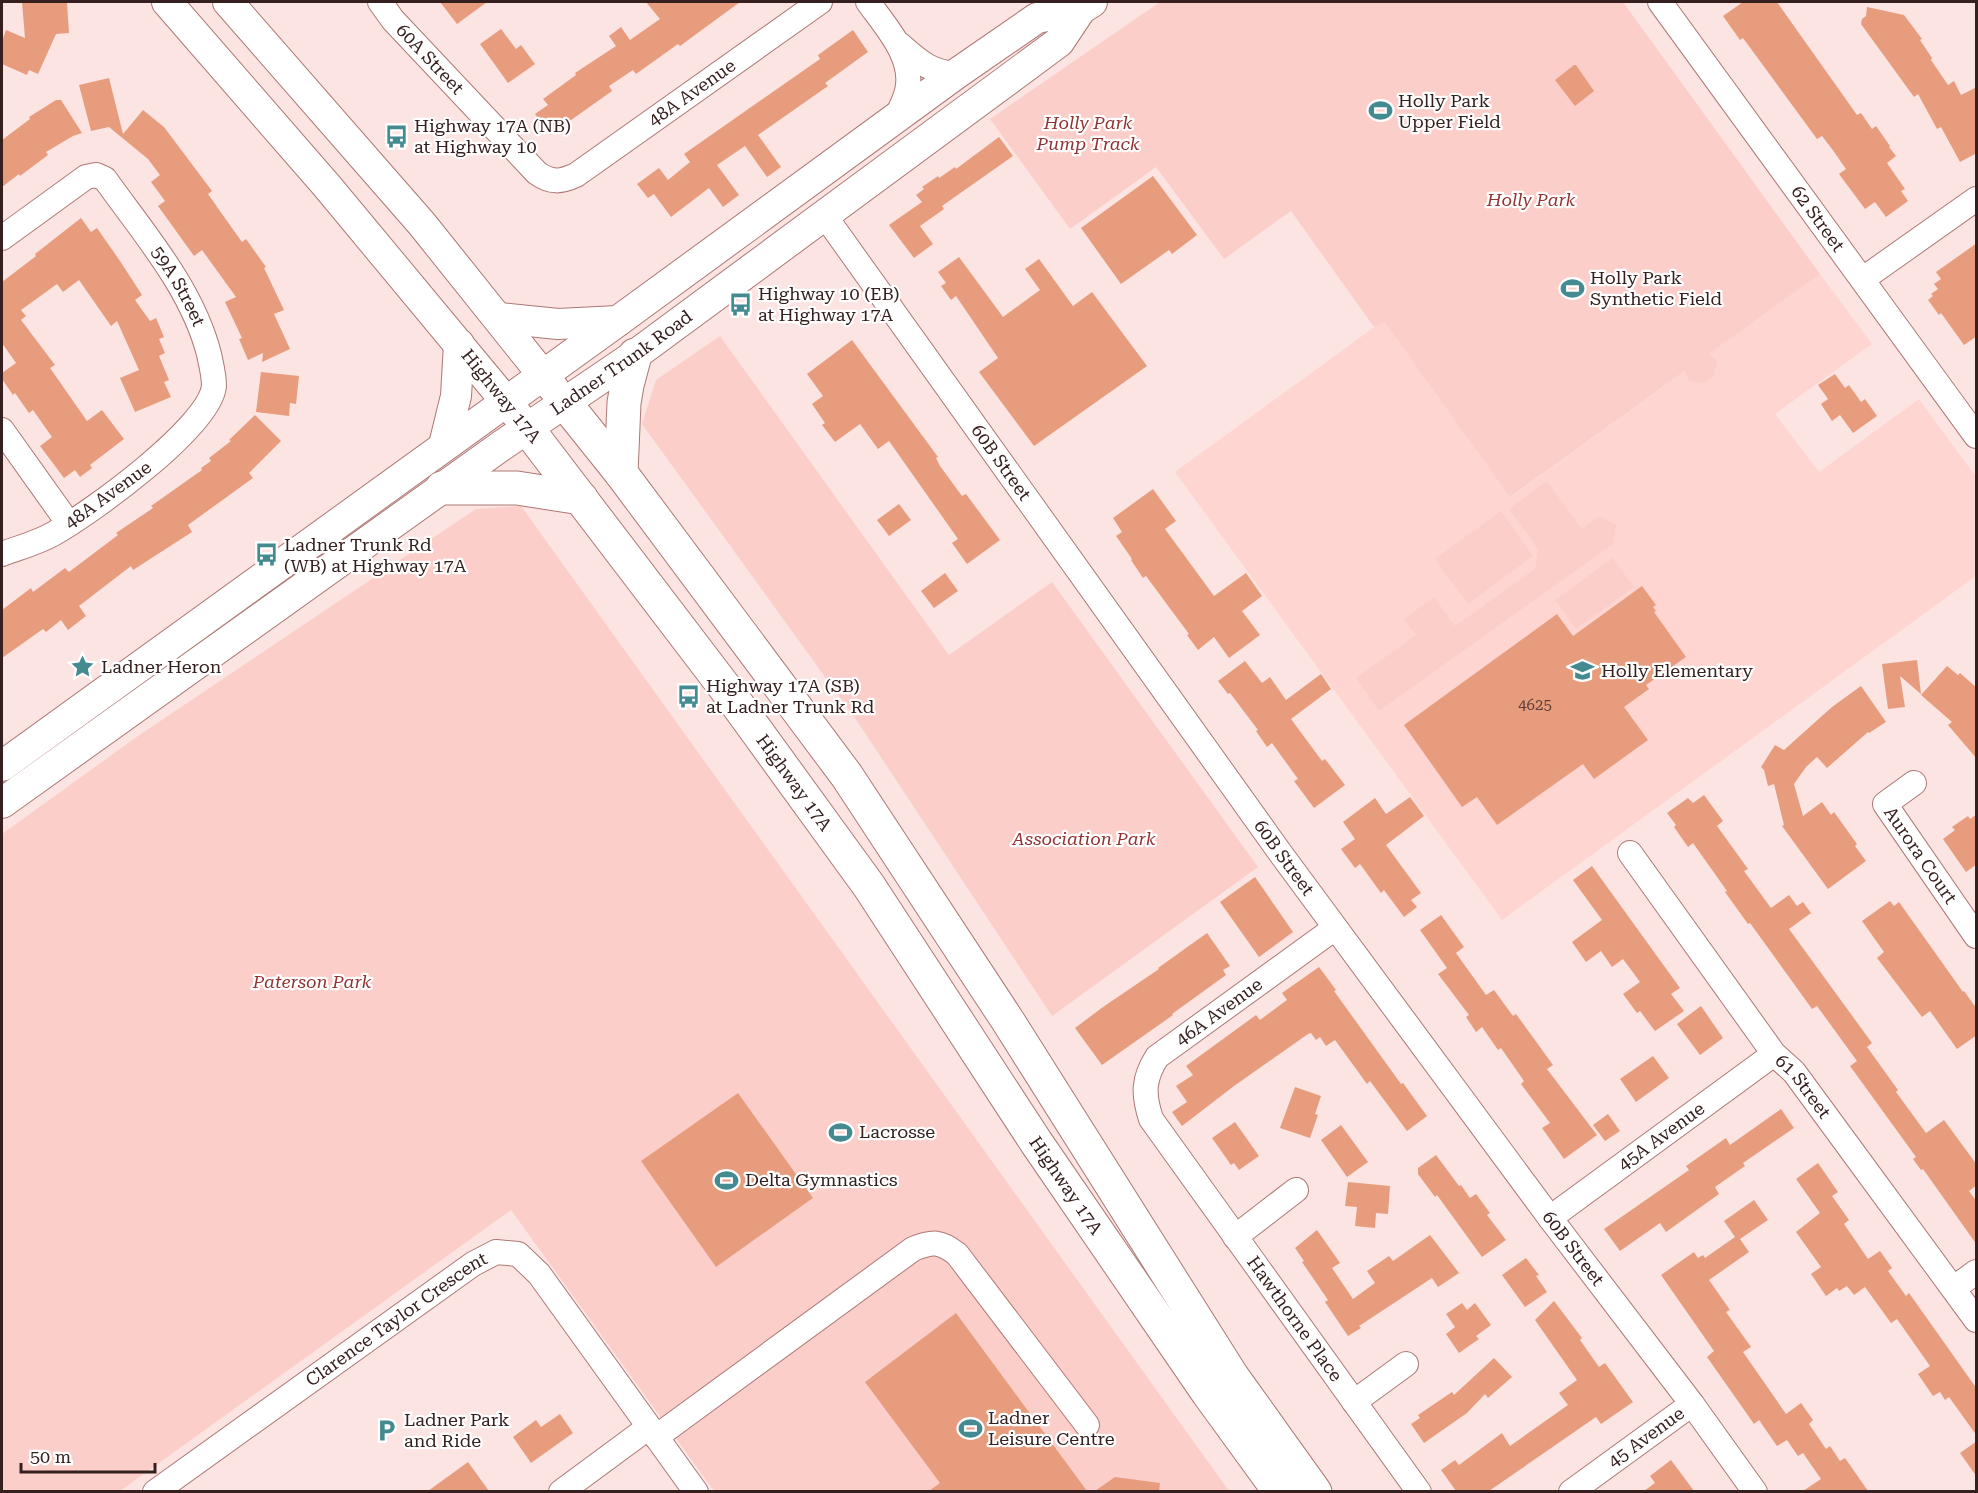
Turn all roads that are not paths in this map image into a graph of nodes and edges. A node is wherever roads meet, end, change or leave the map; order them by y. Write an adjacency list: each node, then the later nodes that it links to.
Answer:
1 (167, 2): 18 (main road, Highway 17A)
2 (228, 2): 16 (main road, Highway 17A)
3 (380, 2): 11 (street, 60A Street)
4 (820, 2): 11 (street, 48A Avenue)
5 (868, 2): 8 (street)
6 (1660, 2): 15 (street, 62 Street)
7 (1086, 5): 9 (main road, Ladner Trunk Road); 13 (main road, Ladner Trunk Road)
8 (897, 42): 9 (street); 10 (street)
9 (956, 74): 10 (main road, Ladner Trunk Road)
10 (896, 118): 17 (main road, Ladner Trunk Road)
11 (563, 181)
12 (1977, 199): 15 (street)
13 (825, 216): 19 (main road, Ladner Trunk Road); 37 (street, 60B Street)
14 (2, 238): 23 (street, 59A Street)
15 (1863, 279): 26 (street, 62 Street)
16 (499, 318): 17 (main road); 20 (main road, Highway 17A)
17 (618, 321): 20 (main road, Ladner Trunk Road)
18 (459, 345): 21 (main road, Highway 17A); 27 (main road)
19 (635, 355): 22 (main road, Ladner Trunk Road); 28 (highway)
20 (543, 375): 21 (main road, Ladner Trunk Road); 22 (main road, Highway 17A)
21 (506, 401): 24 (main road, Highway 17A); 27 (main road, Ladner Trunk Road)
22 (565, 403): 24 (main road, Ladner Trunk Road); 28 (highway, Highway 17A)
23 (201, 415): 31 (street, 48A Avenue)
24 (527, 428): 29 (main road, Ladner Trunk Road); 30 (highway, Highway 17A)
25 (2, 430): 31 (street)
26 (1977, 436)
27 (444, 445): 33 (main road, Ladner Trunk Road)
28 (621, 473): 56 (highway, Highway 17A)
29 (442, 488): 30 (highway); 35 (main road, Ladner Trunk Road)
30 (581, 498): 55 (highway, Highway 17A)
31 (69, 524): 32 (street, 48A Avenue)
32 (2, 554)
33 (2, 766)
34 (1914, 783): 38 (street, Aurora Court)
35 (2, 803)
36 (1630, 853): 39 (street, 61 Street)
37 (1335, 928): 40 (street, 46A Avenue); 42 (street, 60B Street)
38 (1977, 936)
39 (1774, 1054): 42 (street, 45A Avenue); 45 (street, 61 Street)
40 (1151, 1119): 43 (street, Hawthorne Place)
41 (1296, 1190): 43 (street)
42 (1550, 1218): 49 (street, 60B Street)
43 (1235, 1237): 48 (street, Hawthorne Place)
44 (1977, 1272): 45 (street)
45 (1954, 1288): 46 (street, 61 Street)
46 (1977, 1320)
47 (1406, 1364): 48 (street, Hawthorne Place)
48 (1354, 1402): 57 (street, Hawthorne Place)
49 (1692, 1404): 58 (street, 45 Avenue); 59 (street, 60B Street)
50 (1088, 1425): 51 (street)
51 (653, 1432): 52 (street, Clarence Taylor Crescent); 53 (street); 54 (street, Clarence Taylor Crescent)
52 (155, 1491)
53 (561, 1491)
54 (696, 1491)
55 (1280, 1491)
56 (1315, 1491)
57 (1419, 1491)
58 (1571, 1491)
59 (1755, 1491)

